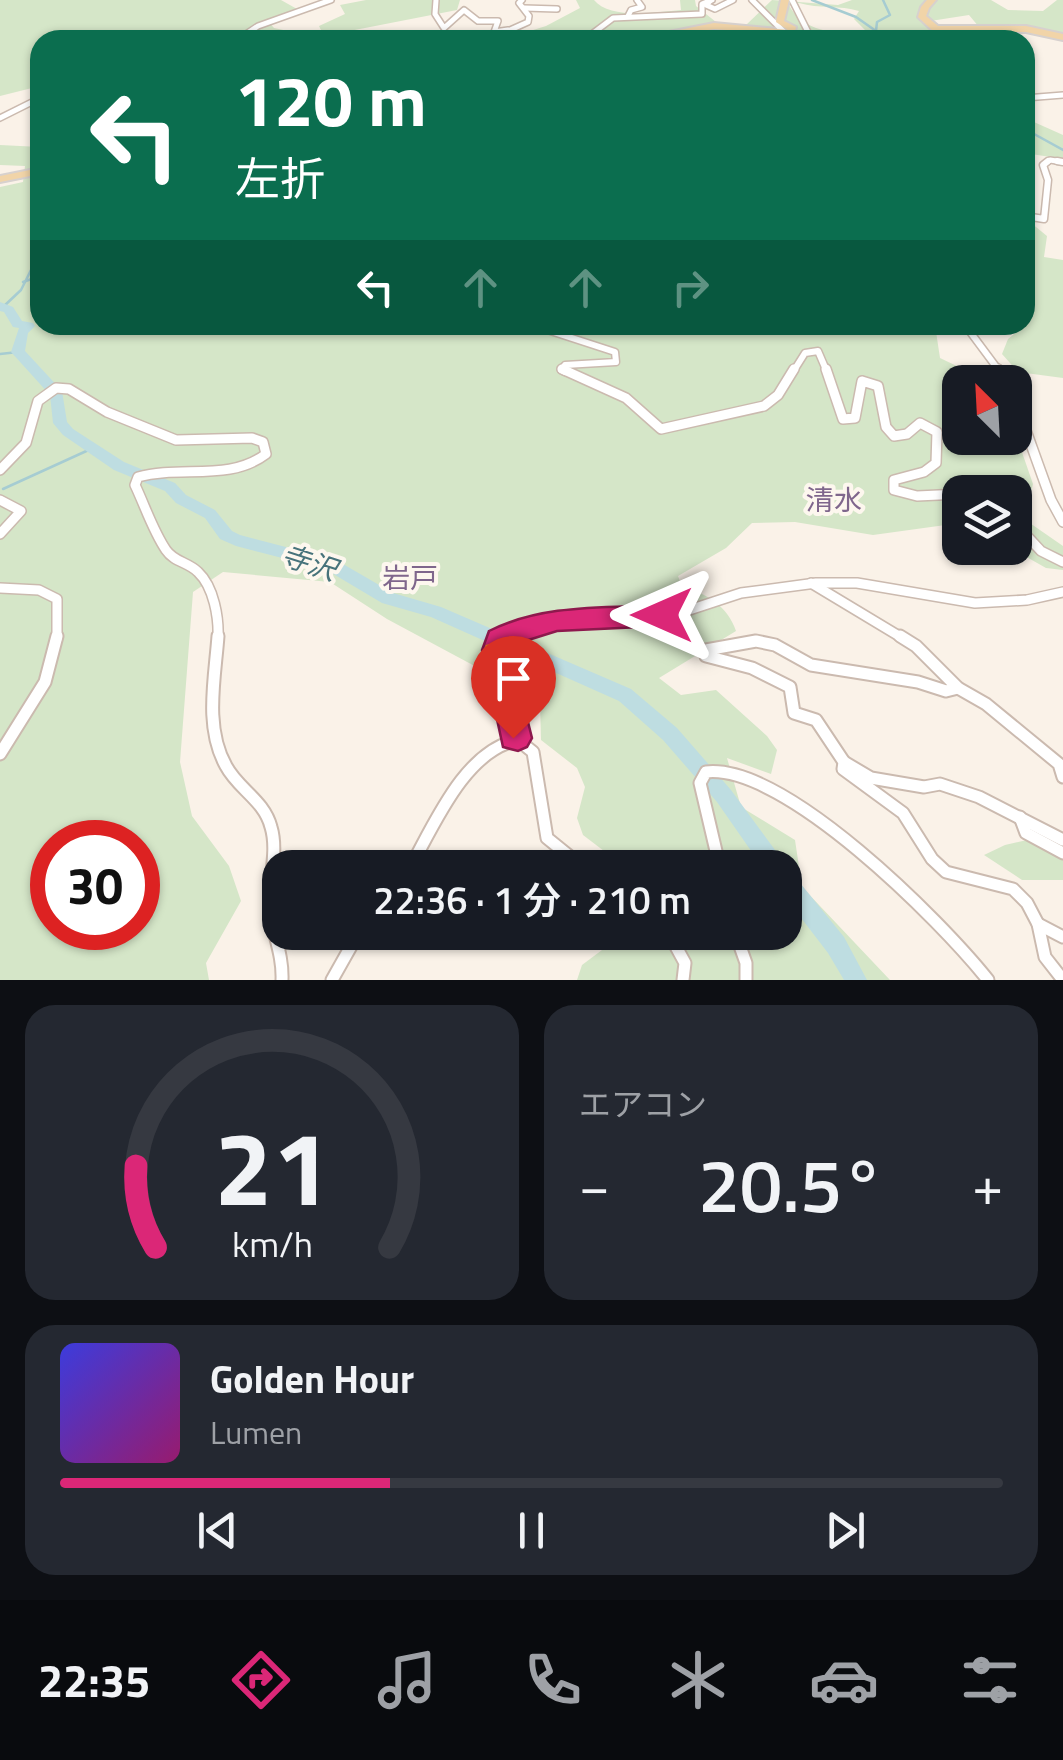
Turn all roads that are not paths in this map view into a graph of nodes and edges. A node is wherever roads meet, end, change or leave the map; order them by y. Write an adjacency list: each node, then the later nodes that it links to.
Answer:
1 (331, 0): 15 (street)
2 (436, 0): 13 (street)
3 (460, 0): 13 (street)
4 (522, 0): 12 (street)
5 (552, 0): 12 (street)
6 (637, 0): 14 (street)
7 (733, 0): 11 (street)
8 (752, 0): 21 (street)
9 (789, 0): 22 (main road); 23 (street)
10 (932, 0): 24 (main road)
11 (711, 1): 14 (street)
12 (524, 8): 17 (street)
13 (464, 10): 16 (street)
14 (628, 16): 18 (street)
15 (254, 30)
16 (495, 30)
17 (508, 30)
18 (595, 30)
19 (691, 30): 20 (main road)
20 (755, 30)
21 (782, 30)
22 (792, 30)
23 (806, 30)
24 (1031, 30)
25 (1035, 31): 26 (main road)
26 (1063, 37)
27 (1063, 95): 28 (street)
28 (1035, 97)
29 (30, 103): 30 (street)
30 (0, 118)
31 (1063, 162): 34 (street)
32 (30, 173): 33 (main road)
33 (0, 179)
34 (1035, 220)
35 (563, 335): 40 (street)
36 (974, 335): 37 (street)
37 (996, 365)
38 (1032, 447): 42 (street)
39 (0, 470): 65 (street)
40 (942, 495)
41 (0, 500): 43 (street)
42 (1063, 522)
43 (0, 534)
44 (1032, 541): 45 (street)
45 (1063, 562)
46 (811, 584): 48 (street); 49 (street); 50 (street)
47 (0, 588): 51 (street)
48 (1063, 592)
49 (958, 688): 52 (street); 53 (street)
50 (518, 738): 56 (street); 57 (street)
51 (0, 754)
52 (844, 762): 54 (street); 60 (street)
53 (1063, 777)
54 (1020, 817): 55 (street); 59 (street)
55 (1063, 840)
56 (421, 850)
57 (562, 850)
58 (717, 850): 69 (street)
59 (1063, 853)
60 (1038, 924): 61 (street); 70 (street)
61 (1063, 937)
62 (347, 950): 66 (street)
63 (677, 950): 67 (street)
64 (741, 950): 68 (street)
65 (282, 980)
66 (332, 980)
67 (684, 980)
68 (746, 980)
69 (988, 980)
70 (1063, 980)

